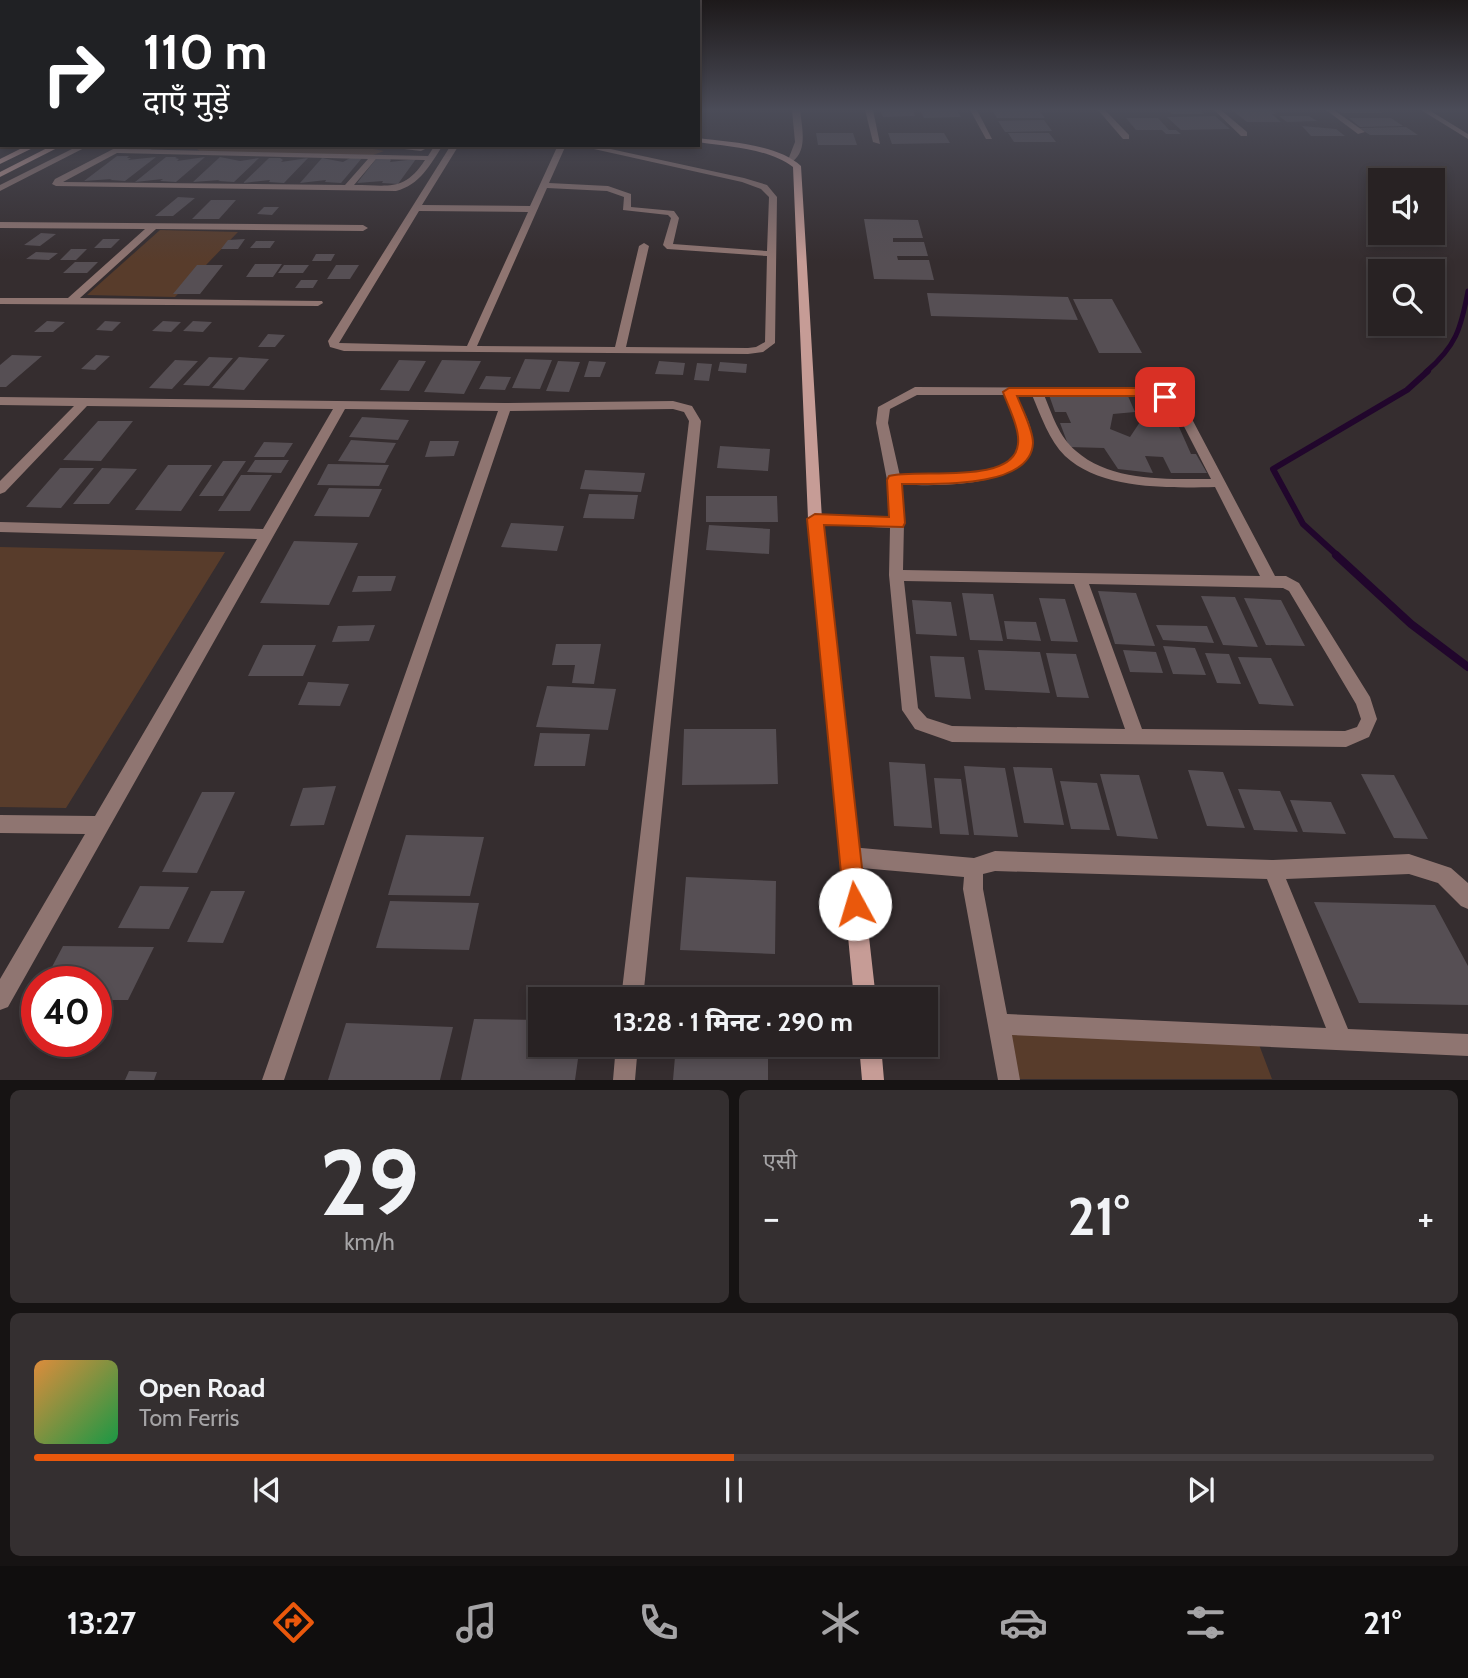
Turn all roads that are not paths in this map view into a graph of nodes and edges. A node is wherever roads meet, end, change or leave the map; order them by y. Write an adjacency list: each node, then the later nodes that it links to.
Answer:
1 (29, 160): 10 (street)
2 (54, 160): 12 (street)
3 (97, 160): 13 (street)
4 (371, 160): 13 (street)
5 (429, 160): 13 (street)
6 (445, 160): 14 (street)
7 (555, 160): 11 (street)
8 (652, 160): 20 (street)
9 (792, 160): 35 (street)
10 (0, 175)
11 (543, 185): 15 (street); 20 (street)
12 (0, 188)
13 (347, 188)
14 (414, 208): 15 (street); 24 (street)
15 (531, 209): 24 (street)
16 (0, 225): 17 (street)
17 (154, 226): 18 (street); 22 (street)
18 (363, 228)
19 (644, 246): 25 (street)
20 (772, 254): 25 (street)
21 (0, 300): 22 (street)
22 (71, 301): 23 (street)
23 (318, 303)
24 (471, 348): 25 (street)
25 (620, 349)
26 (1009, 392): 27 (street); 32 (street); 32 (street)
27 (1037, 392): 33 (street); 33 (street)
28 (0, 401): 29 (street)
29 (84, 402): 30 (street); 34 (street)
30 (342, 404): 31 (street); 38 (street)
31 (505, 407): 49 (street); 57 (street)
32 (894, 480): 36 (street)
33 (1219, 484): 41 (street)
34 (0, 488)
35 (815, 519): 36 (street); 45 (street)
36 (897, 523): 39 (street)
37 (0, 527): 38 (street)
38 (268, 534): 44 (street)
39 (896, 575): 40 (street); 42 (street)
40 (1079, 578): 41 (street); 42 (street)
41 (1270, 581): 42 (street)
42 (1136, 736)
43 (0, 824): 44 (street)
44 (101, 825): 51 (street)
45 (850, 857): 46 (street); 50 (street)
46 (974, 868): 47 (street); 52 (street)
47 (1273, 870): 48 (street); 53 (street)
48 (1468, 899)
49 (633, 987)
50 (864, 987)
51 (0, 999)
52 (999, 1024): 53 (street); 60 (street)
53 (1341, 1039): 54 (street)
54 (1468, 1045)
55 (626, 1057): 58 (street)
56 (871, 1057): 59 (street)
57 (273, 1080)
58 (624, 1080)
59 (873, 1080)
60 (1009, 1080)

